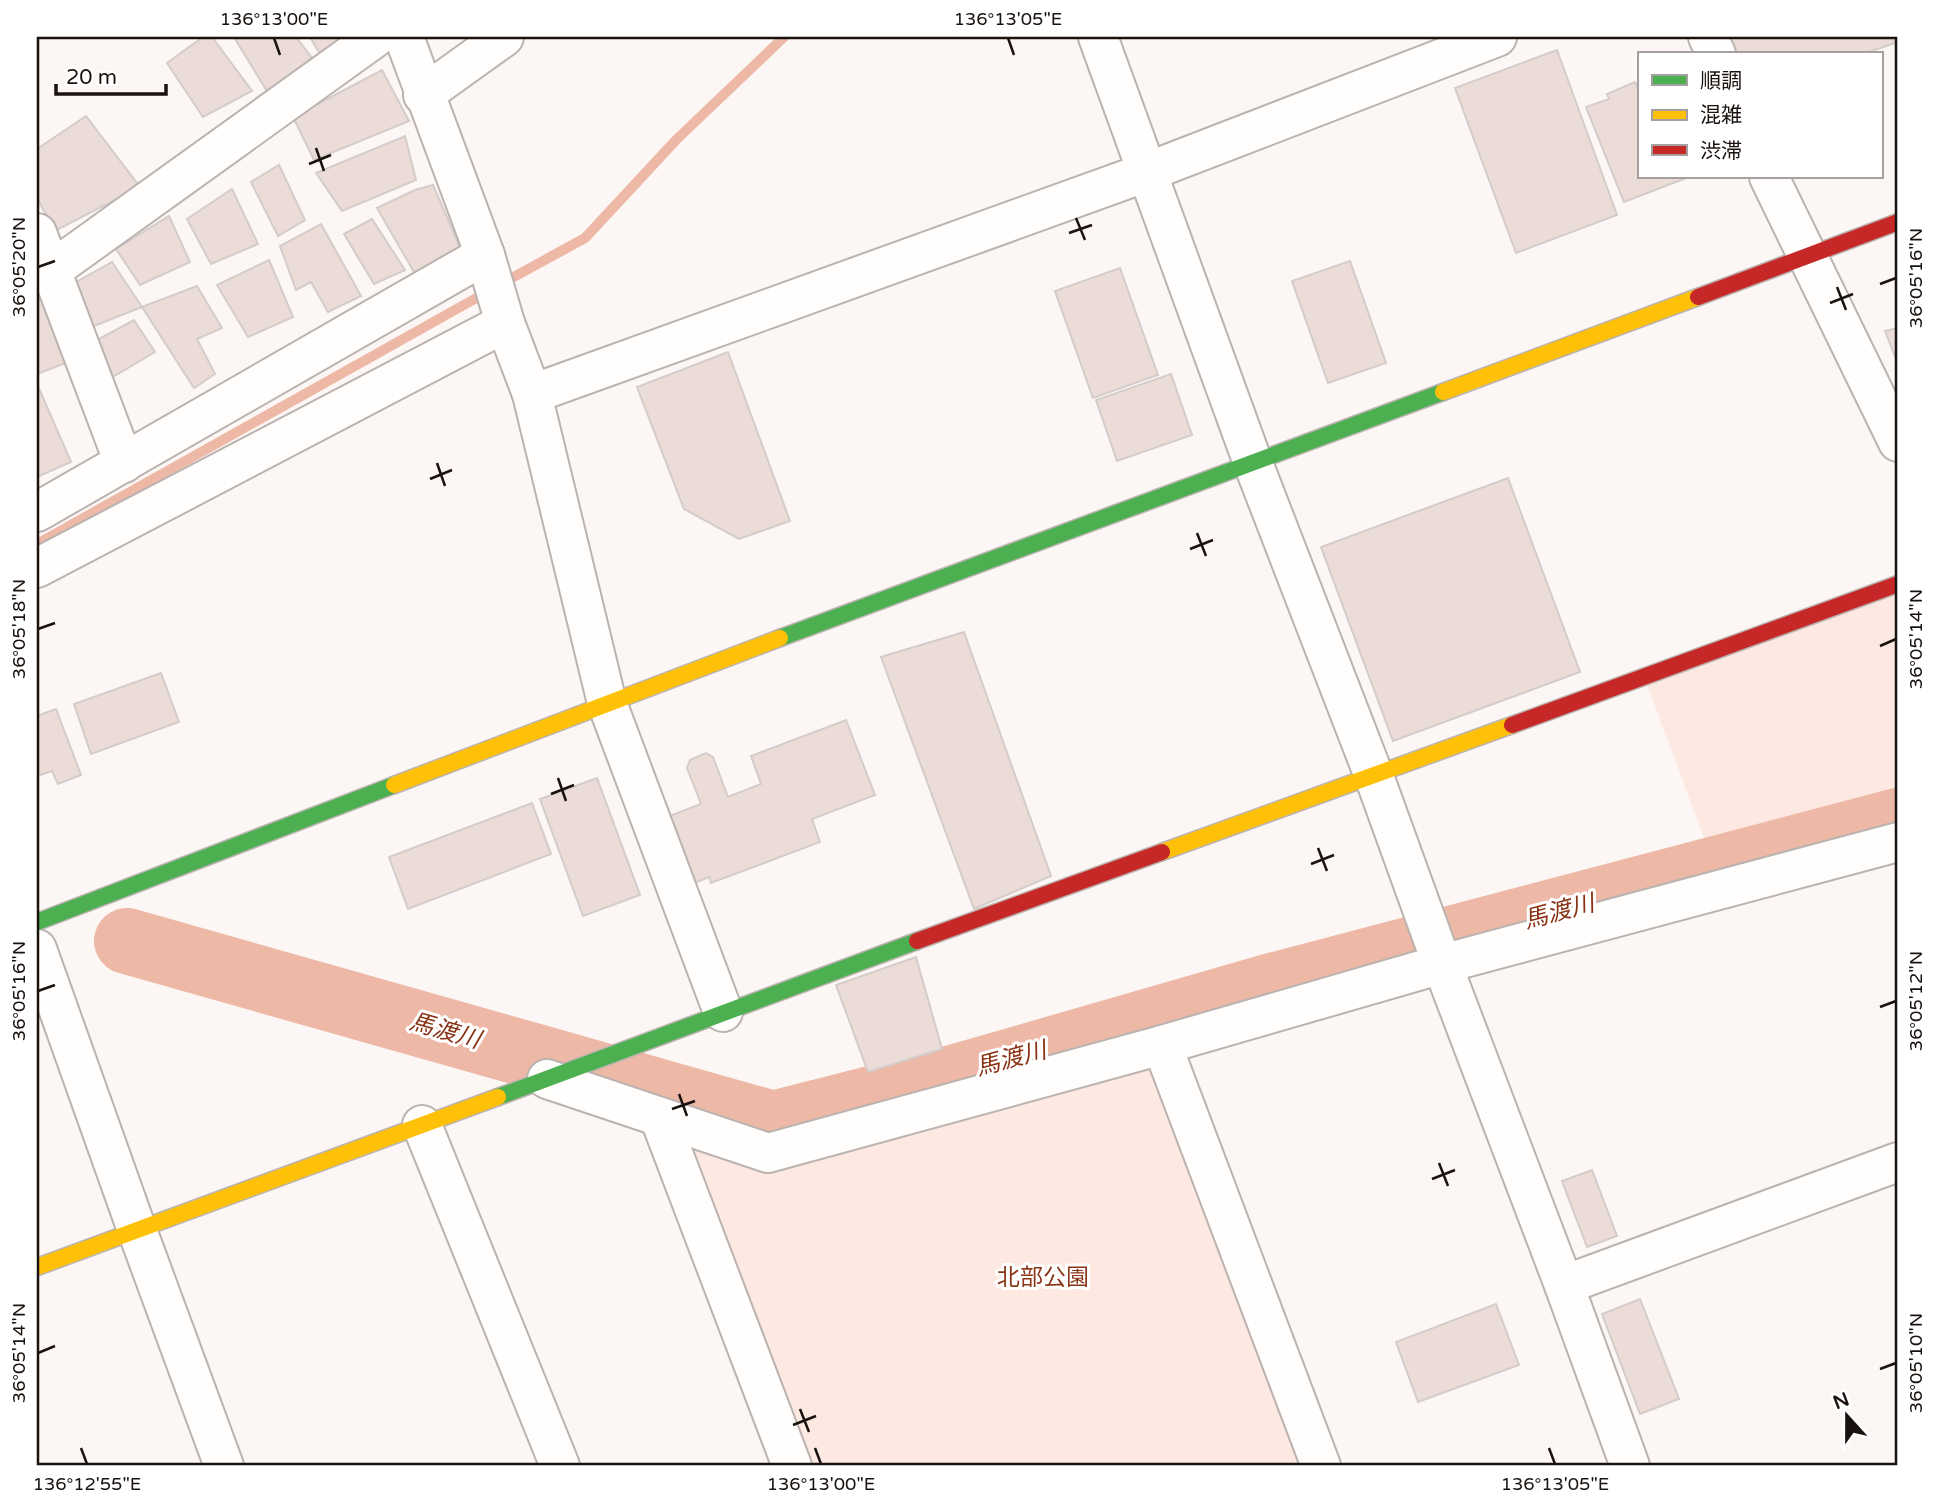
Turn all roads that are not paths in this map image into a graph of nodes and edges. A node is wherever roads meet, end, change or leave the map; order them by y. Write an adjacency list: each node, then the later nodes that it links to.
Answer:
1 (376, 37): 13 (street)
2 (404, 37): 6 (street)
3 (504, 37): 6 (street)
4 (1098, 37): 7 (street)
5 (1497, 37): 7 (street)
6 (423, 95): 11 (street)
7 (1147, 172): 15 (street); 18 (street)
8 (1770, 178): 12 (street)
9 (1898, 222): 12 (street)
10 (37, 233): 13 (street)
11 (485, 255): 14 (street); 17 (street)
12 (1808, 255): 16 (street); 18 (street)
13 (52, 270): 17 (street)
14 (505, 323): 15 (street); 20 (street)
15 (532, 394): 22 (street)
16 (1898, 442)
17 (124, 463): 19 (street)
18 (1253, 463): 22 (street); 23 (street)
19 (37, 512)
20 (37, 568)
21 (1898, 584): 23 (street)
22 (607, 703): 25 (street); 28 (street)
23 (1374, 776): 27 (street); 28 (street)
24 (1898, 842): 27 (street)
25 (37, 922)
26 (37, 949): 34 (street)
27 (1442, 964): 29 (street); 36 (street)
28 (723, 1012): 30 (street)
29 (1162, 1045): 31 (street); 40 (street)
30 (547, 1079): 31 (street); 32 (street)
31 (660, 1119): 39 (street)
32 (422, 1125): 34 (street); 38 (street)
33 (1898, 1162): 36 (street)
34 (137, 1230): 35 (street); 37 (street)
35 (37, 1267)
36 (1564, 1284): 41 (street)
37 (224, 1466)
38 (560, 1466)
39 (792, 1466)
40 (1321, 1466)
41 (1630, 1466)

